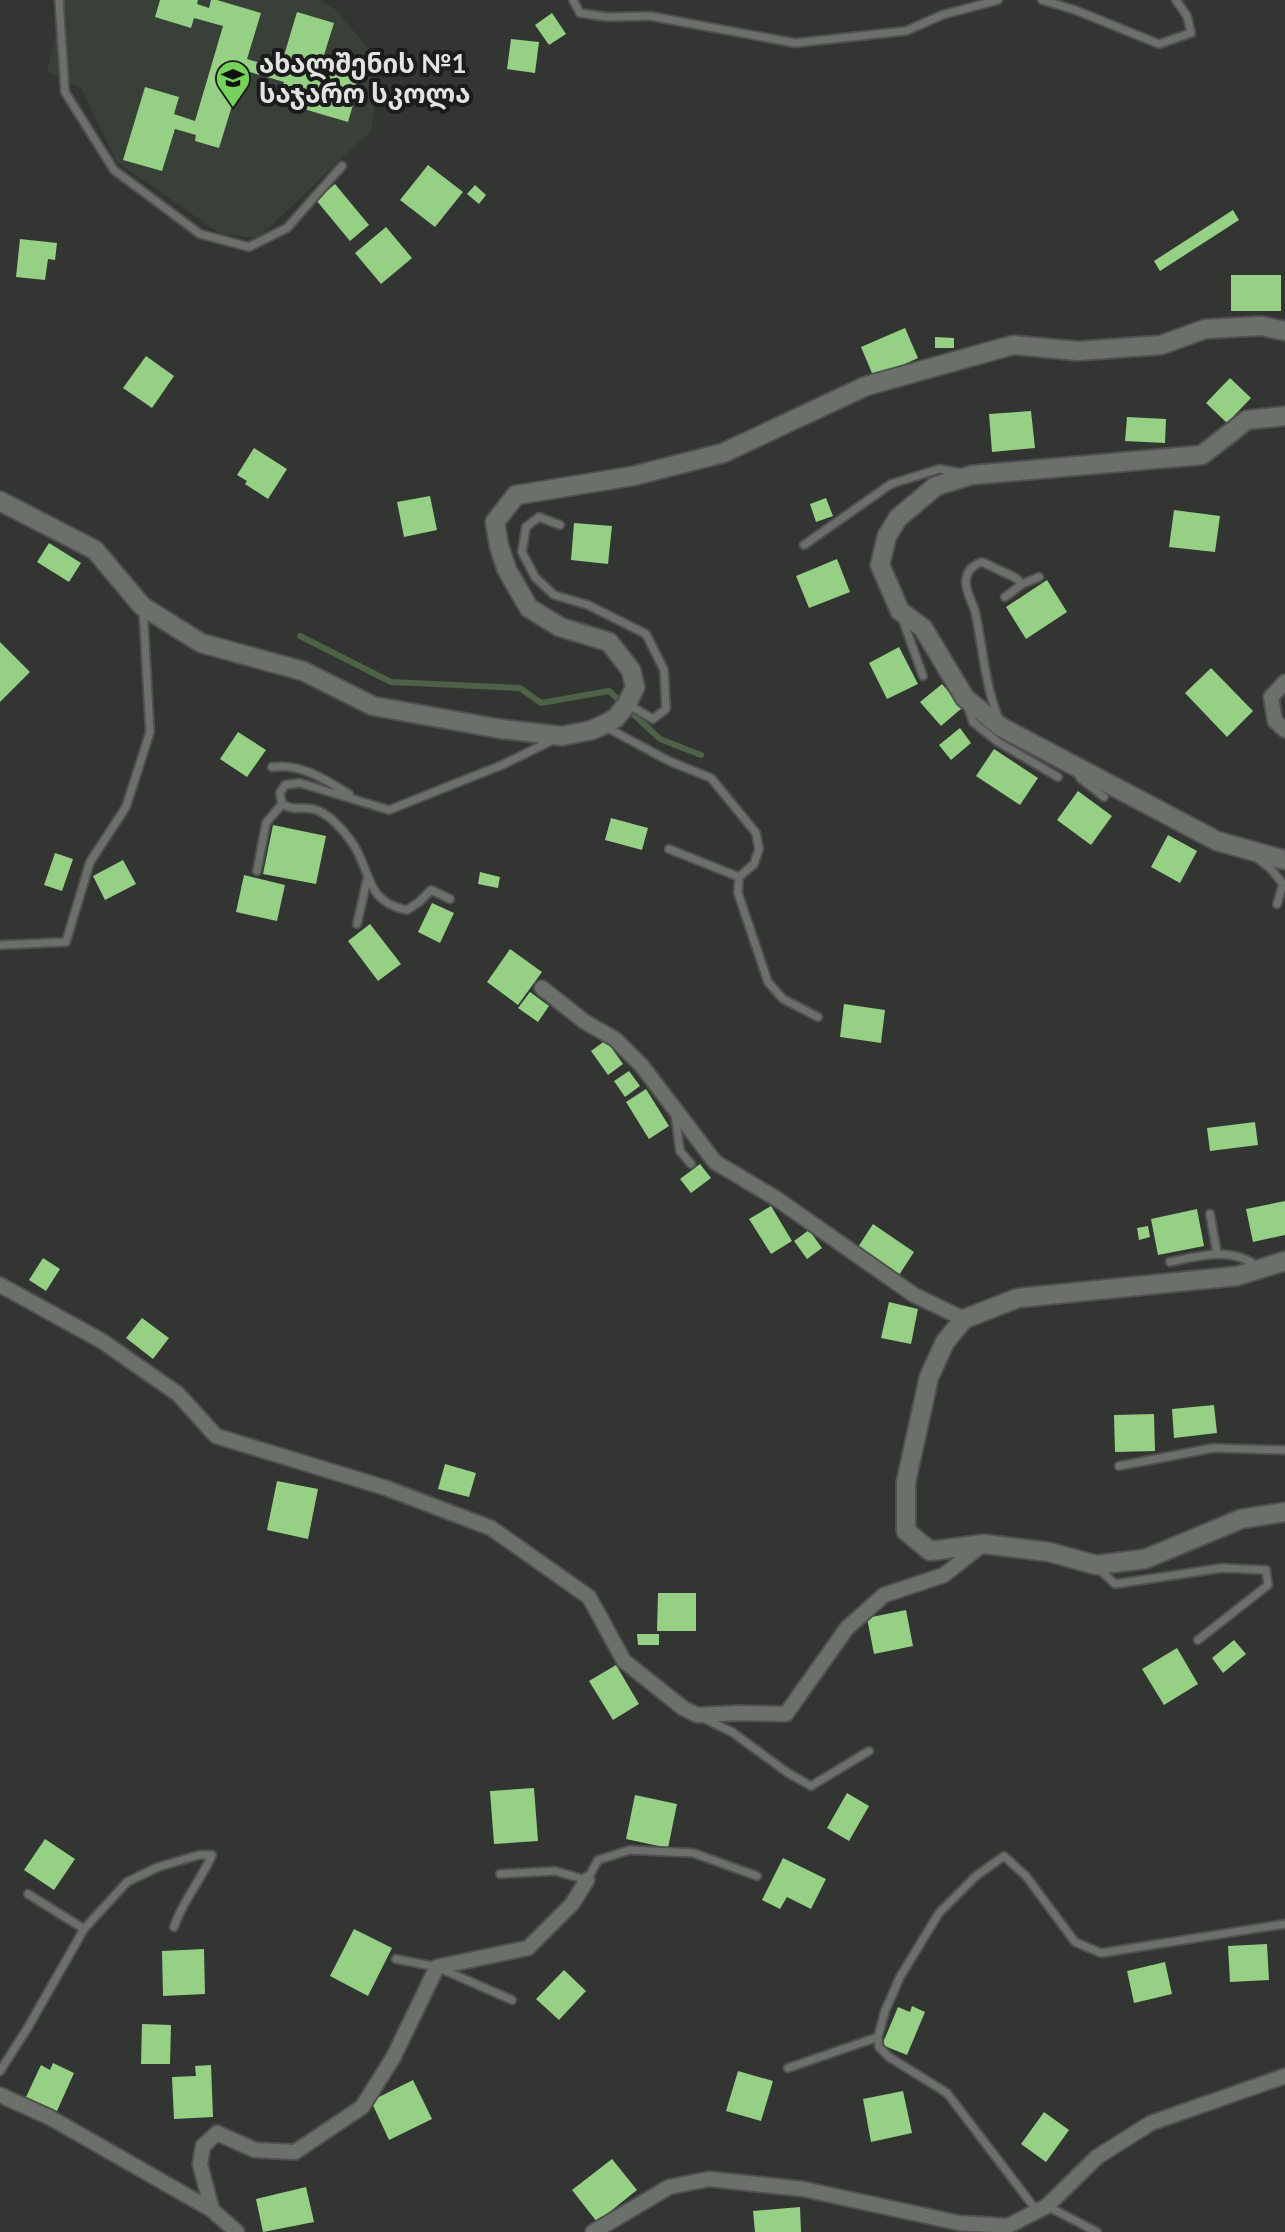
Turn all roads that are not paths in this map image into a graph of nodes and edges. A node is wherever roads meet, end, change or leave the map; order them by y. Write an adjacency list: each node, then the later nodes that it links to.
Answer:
1 (59, 0): 6 (lane)
2 (573, 0): 3 (lane)
3 (998, 0)
4 (1042, 0): 5 (lane)
5 (1176, 0)
6 (342, 166)
7 (1285, 331): 21 (street)
8 (1285, 416): 9 (street)
9 (972, 475): 12 (lane); 17 (street)
10 (0, 501): 16 (street)
11 (560, 525): 21 (lane)
12 (804, 545)
13 (1039, 577): 14 (lane)
14 (1022, 584): 15 (lane); 23 (lane)
15 (1005, 597)
16 (142, 606): 25 (street); 41 (lane)
17 (900, 611): 18 (lane); 20 (street)
18 (923, 676)
19 (1285, 682): 24 (street)
20 (965, 698): 23 (street); 28 (lane)
21 (627, 704): 22 (street)
22 (603, 725): 25 (street); 36 (lane)
23 (1001, 727): 26 (street)
24 (1285, 730)
25 (562, 736): 30 (lane)
26 (1077, 765): 29 (lane); 33 (street)
27 (272, 767): 30 (lane)
28 (1058, 777)
29 (1104, 797)
30 (361, 801): 31 (lane)
31 (282, 804): 35 (lane); 37 (lane)
32 (669, 849): 36 (lane)
33 (1246, 849): 34 (street); 39 (lane)
34 (1285, 860)
35 (257, 871)
36 (739, 877): 43 (lane)
37 (367, 880): 38 (lane); 40 (lane)
38 (450, 899)
39 (1277, 904)
40 (357, 924)
41 (0, 945)
42 (542, 988): 44 (street)
43 (818, 1017)
44 (674, 1108): 45 (lane); 52 (street)
45 (691, 1164)
46 (1210, 1214): 47 (lane)
47 (1217, 1253): 49 (lane); 50 (lane)
48 (1285, 1261): 50 (street)
49 (1170, 1262)
50 (1260, 1269): 52 (street)
51 (0, 1285): 59 (street)
52 (964, 1319): 56 (street)
53 (1285, 1450): 54 (lane)
54 (1119, 1466)
55 (1285, 1512): 57 (street)
56 (984, 1544): 57 (street); 59 (street)
57 (1096, 1565): 58 (lane)
58 (1198, 1640)
59 (697, 1715): 60 (lane)
60 (869, 1751)
61 (500, 1874): 63 (lane)
62 (757, 1876): 63 (lane)
63 (587, 1880): 69 (street)
64 (28, 1894): 67 (lane)
65 (1285, 1924): 71 (lane)
66 (174, 1927): 67 (lane)
67 (84, 1929): 73 (lane)
68 (396, 1959): 69 (lane)
69 (437, 1967): 70 (lane); 77 (street)
70 (512, 2000)
71 (878, 2037): 72 (lane); 76 (lane)
72 (788, 2068)
73 (0, 2071)
74 (1285, 2076): 76 (street)
75 (0, 2095): 77 (street)
76 (1042, 2209): 78 (street); 81 (lane)
77 (212, 2210): 79 (street)
78 (1010, 2229): 80 (street)
79 (237, 2232)
80 (593, 2232)
81 (1097, 2232)

